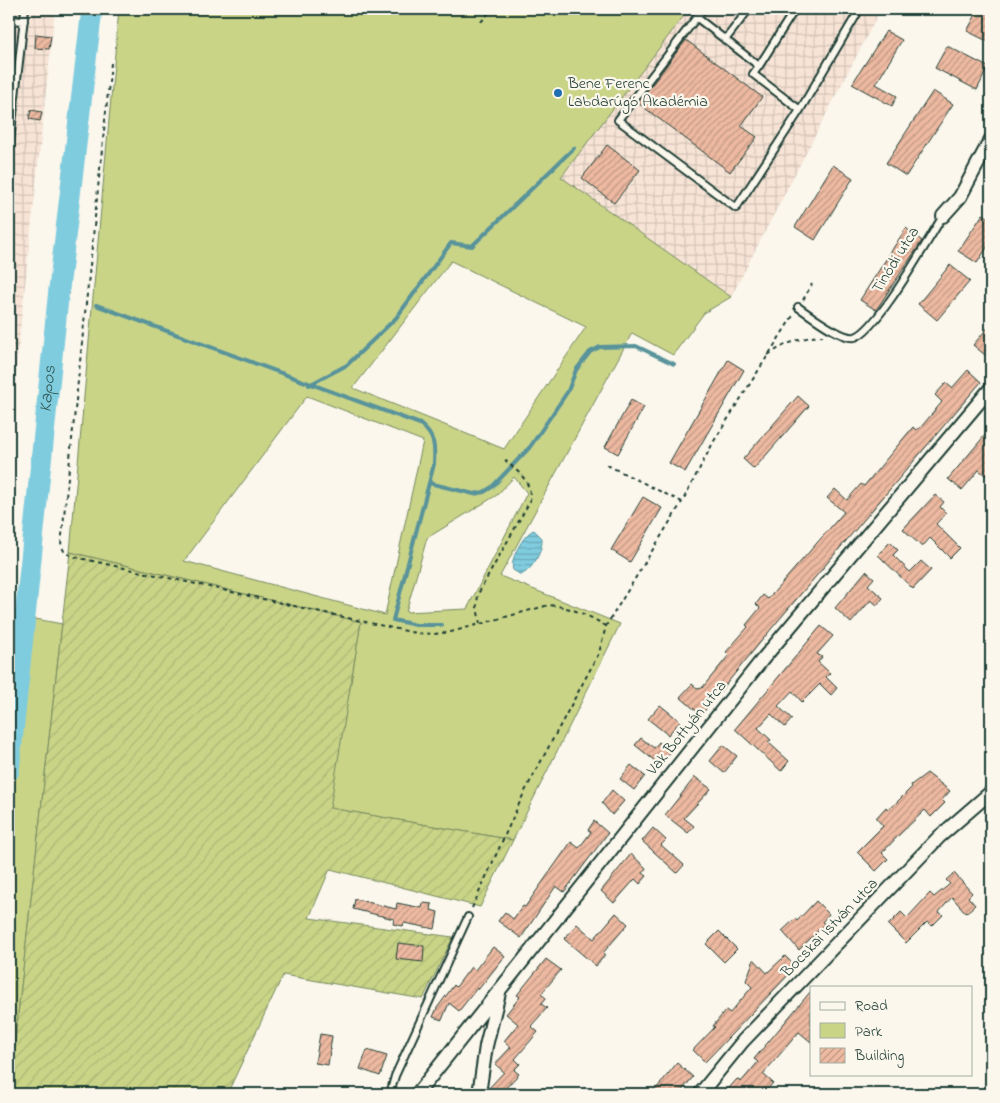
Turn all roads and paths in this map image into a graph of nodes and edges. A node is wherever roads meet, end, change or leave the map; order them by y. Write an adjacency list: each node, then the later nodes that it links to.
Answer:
1 (25, 9): 9 (lane)
2 (492, 9): 10 (path)
3 (703, 9): 7 (lane)
4 (749, 9): 11 (lane)
5 (795, 9): 13 (lane)
6 (860, 9): 14 (lane)
7 (696, 17): 11 (lane); 14 (lane)
8 (9, 20): 9 (lane)
9 (24, 21): 16 (lane)
10 (481, 22)
11 (725, 40): 13 (lane)
12 (112, 64): 27 (path)
13 (759, 66): 14 (lane)
14 (800, 110)
15 (991, 139): 17 (street, Tinódi utca)
16 (9, 150)
17 (943, 216): 20 (lane, Tinódi utca)
18 (812, 284): 19 (path)
19 (798, 307): 20 (lane); 21 (path)
20 (841, 335): 21 (path)
21 (767, 355): 25 (path)
22 (991, 388): 32 (street, Vak Bottyán utca)
23 (505, 460): 27 (path)
24 (607, 465): 25 (path)
25 (682, 502): 28 (path)
26 (9, 623): 29 (path)
27 (480, 624): 28 (path)
28 (606, 626): 31 (path)
29 (9, 642)
30 (991, 792): 36 (street, Bocskai István utca)
31 (468, 917): 33 (lane)
32 (501, 988): 34 (street, Vak Bottyán utca); 35 (street)
33 (390, 1094)
34 (417, 1094)
35 (479, 1094)
36 (700, 1094)

